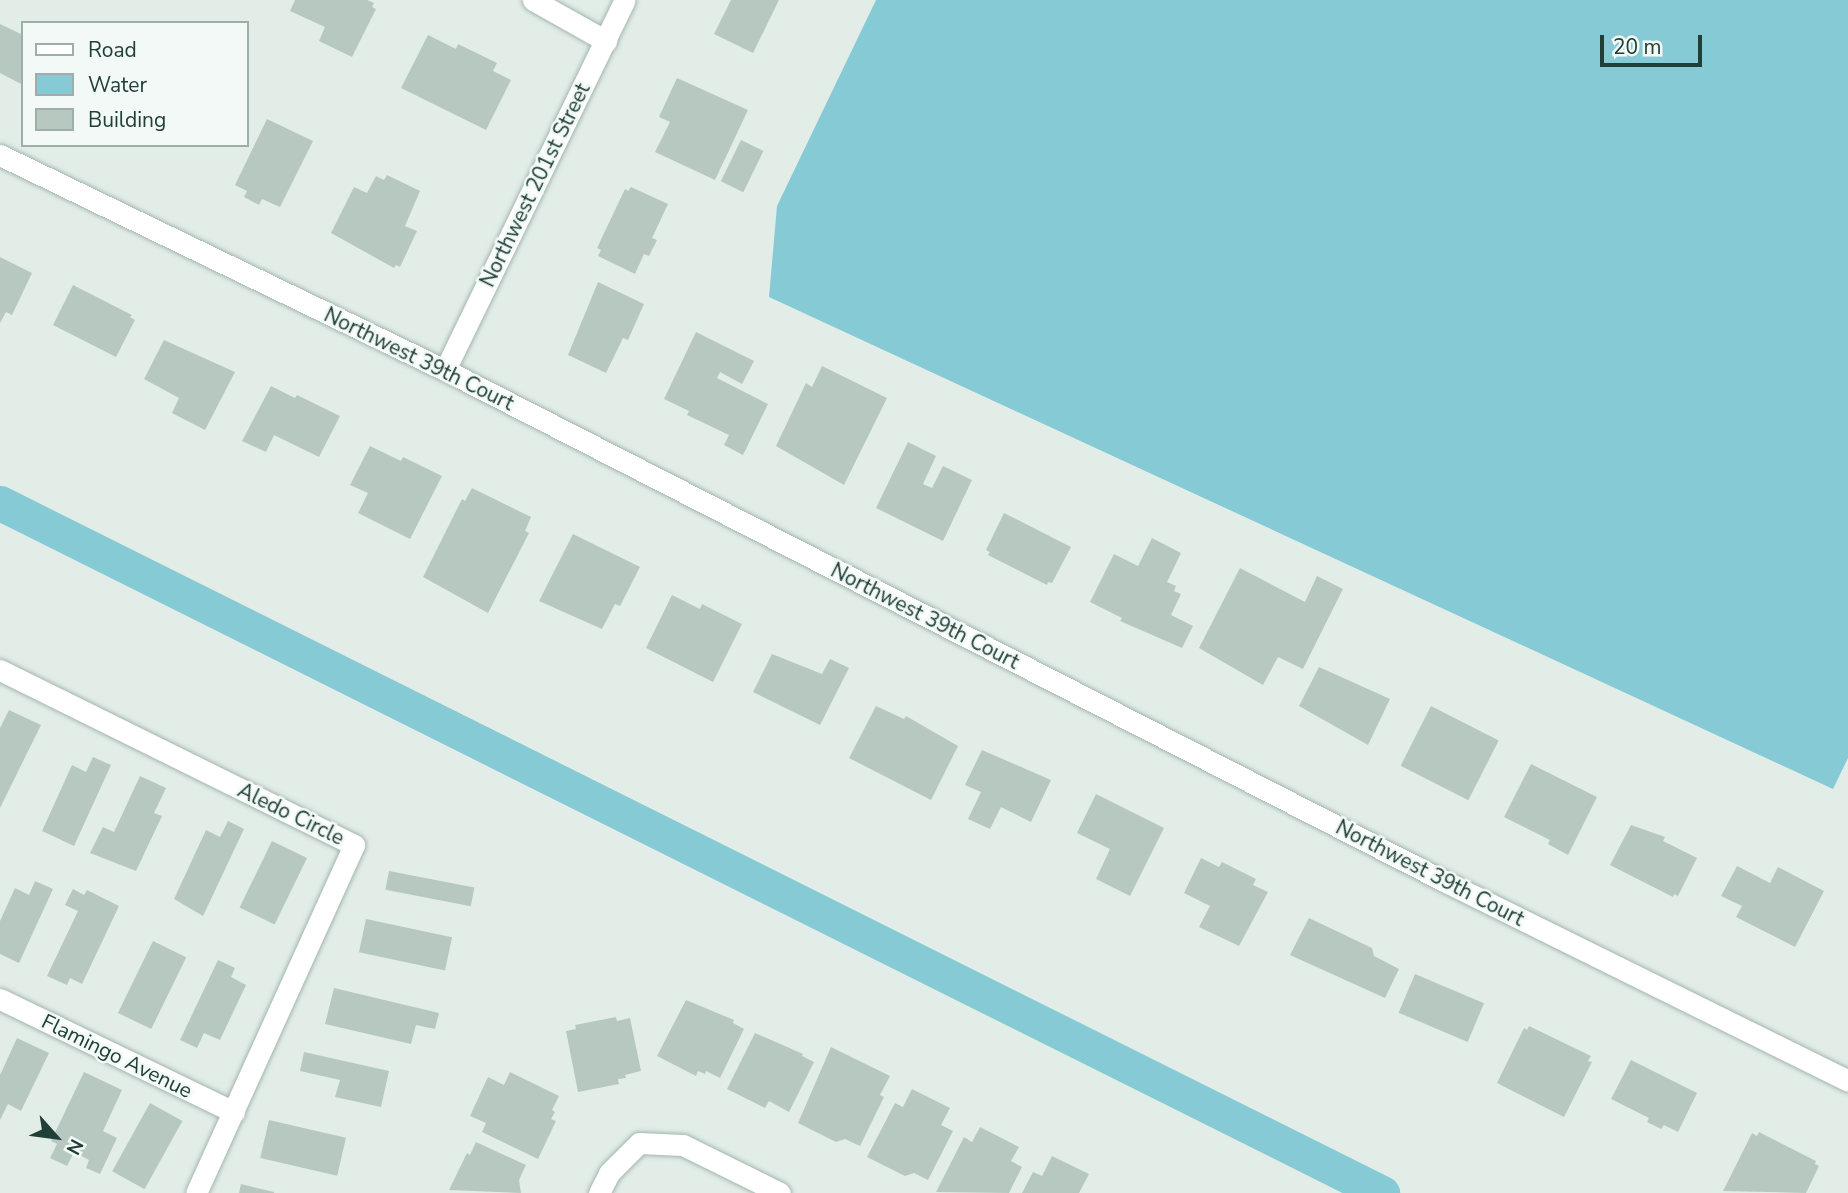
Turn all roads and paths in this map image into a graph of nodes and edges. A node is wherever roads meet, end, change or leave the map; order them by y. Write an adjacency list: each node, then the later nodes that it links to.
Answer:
1 (533, 0): 3 (street)
2 (625, 0): 3 (street, Northwest 201st Street)
3 (606, 41): 5 (street, Northwest 201st Street)
4 (0, 155): 5 (street, Northwest 39th Court)
5 (445, 370): 8 (street, Northwest 39th Court)
6 (0, 670): 9 (street, Aledo Circle)
7 (0, 999): 9 (street, Flamingo Avenue)
8 (1848, 1081)
9 (233, 1112): 10 (street, Aledo Circle)
10 (196, 1193)
11 (599, 1193): 12 (street)
12 (780, 1193)

